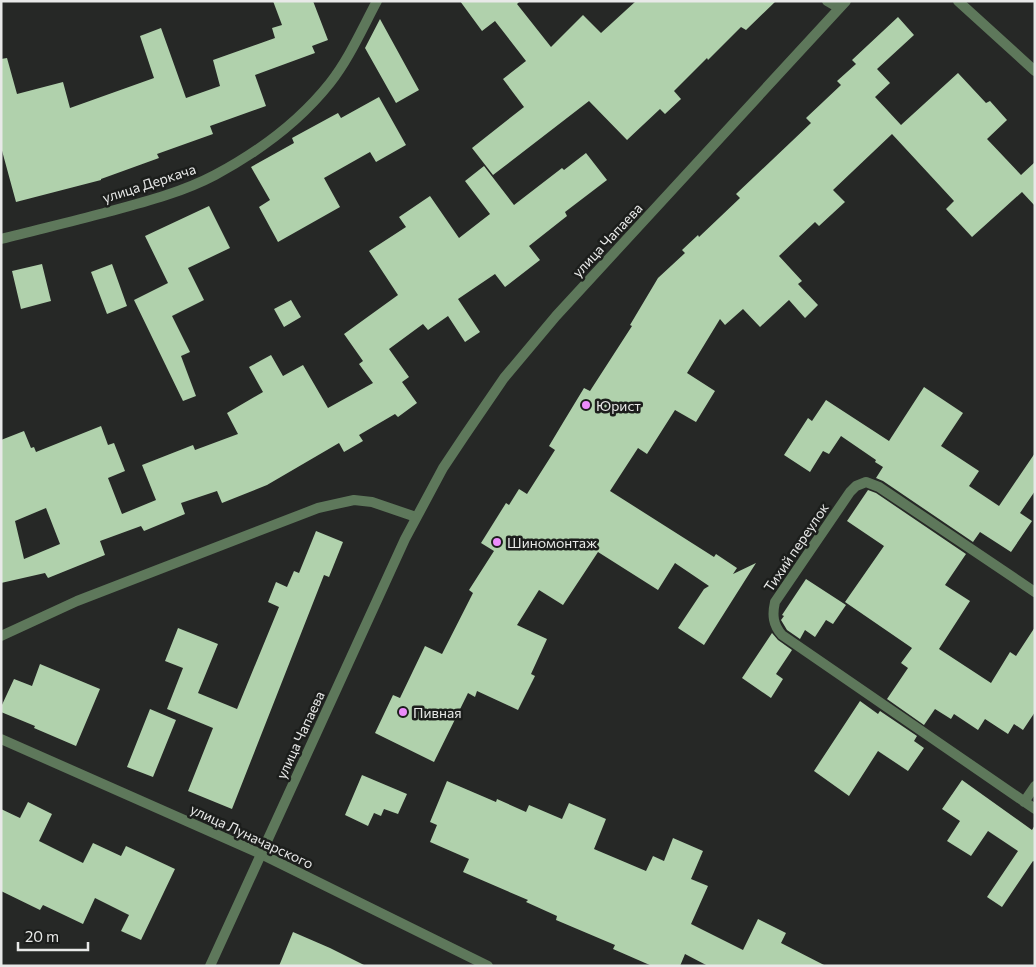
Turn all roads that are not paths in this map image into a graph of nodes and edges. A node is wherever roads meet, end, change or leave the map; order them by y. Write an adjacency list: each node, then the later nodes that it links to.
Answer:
1 (377, 1): 6 (street, улица Деркача)
2 (827, 1): 4 (street)
3 (958, 1): 5 (street)
4 (842, 5): 7 (street, улица Чапаева)
5 (1035, 71)
6 (1, 239)
7 (416, 517): 9 (street); 14 (street, улица Чапаева)
8 (1035, 592): 12 (street, Тихий переулок)
9 (1, 636)
10 (1, 739): 14 (street, улица Луначарского)
11 (1035, 786): 12 (street)
12 (1024, 802): 13 (street, Тихий переулок)
13 (1035, 809)
14 (261, 854): 15 (street, улица Чапаева); 16 (street, улица Луначарского)
15 (210, 966)
16 (488, 966)

